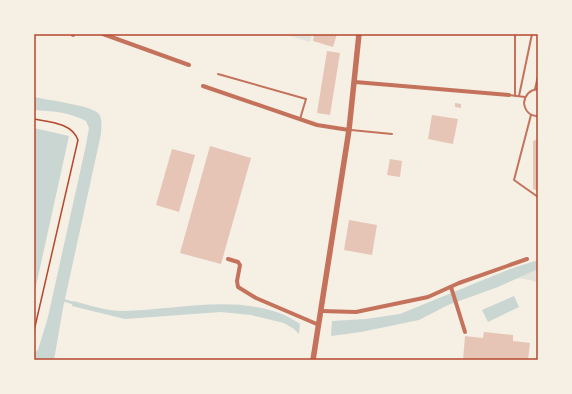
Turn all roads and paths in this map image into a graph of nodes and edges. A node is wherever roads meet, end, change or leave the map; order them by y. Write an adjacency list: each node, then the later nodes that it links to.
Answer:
1 (103, 34): 5 (street)
2 (359, 34): 8 (street)
3 (515, 34): 12 (lane)
4 (532, 34): 13 (lane)
5 (189, 65)
6 (218, 74): 18 (lane)
7 (538, 76): 10 (lane)
8 (355, 82): 11 (street); 19 (street)
9 (203, 86): 18 (street)
10 (537, 89): 14 (lane)
11 (509, 96): 12 (lane)
12 (515, 96): 13 (lane)
13 (519, 96): 14 (lane)
14 (525, 97): 15 (lane)
15 (531, 115): 16 (lane); 21 (lane)
16 (538, 116)
17 (34, 119): 27 (path)
18 (300, 119): 19 (street)
19 (350, 130): 20 (lane); 25 (street)
20 (392, 134)
21 (538, 197)
22 (527, 259): 24 (street)
23 (228, 260): 26 (street)
24 (451, 289): 25 (street); 28 (street)
25 (321, 312): 26 (street)
26 (319, 326): 29 (street)
27 (34, 331)
28 (465, 332)
29 (313, 360)

